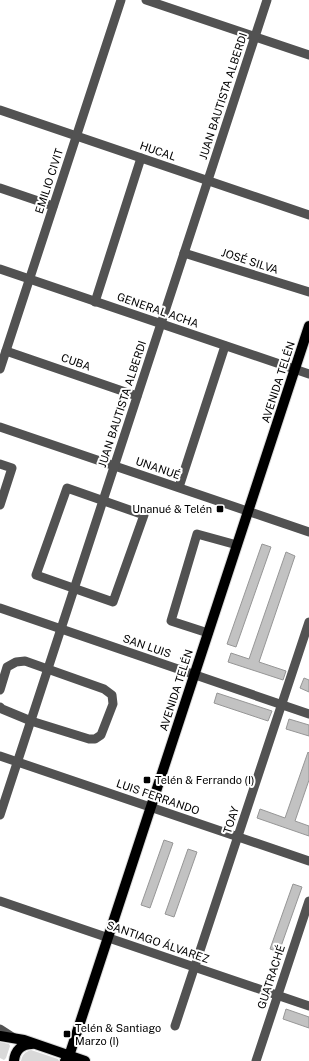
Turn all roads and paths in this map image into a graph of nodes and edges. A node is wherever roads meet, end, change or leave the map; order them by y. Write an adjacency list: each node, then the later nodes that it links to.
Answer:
1 (121, 0): 7 (street, EMILIO CIVIT)
2 (146, 0): 4 (street)
3 (267, 0): 4 (street, JUAN BAUTISTA ALBERDI)
4 (255, 37): 5 (street); 9 (street, JUAN BAUTISTA ALBERDI)
5 (309, 55)
6 (0, 110): 7 (street, HUCAL)
7 (76, 136): 8 (street, HUCAL); 11 (street, EMILIO CIVIT)
8 (140, 158): 9 (street, HUCAL); 17 (street)
9 (208, 181): 12 (street, HUCAL); 13 (street, JUAN BAUTISTA ALBERDI)
10 (0, 188): 11 (street)
11 (53, 206): 15 (street, EMILIO CIVIT)
12 (309, 215)
13 (184, 253): 16 (street, JOSÉ SILVA); 18 (street, JUAN BAUTISTA ALBERDI)
14 (0, 269): 15 (street, GENERAL ACHA)
15 (30, 279): 17 (street, GENERAL ACHA); 21 (street, EMILIO CIVIT)
16 (309, 292)
17 (95, 302): 18 (street, GENERAL ACHA)
18 (161, 324): 20 (street, GENERAL ACHA); 25 (street, JUAN BAUTISTA ALBERDI)
19 (309, 326): 22 (main road, AVENIDA TELÉN)
20 (225, 346): 22 (street, GENERAL ACHA); 29 (street)
21 (6, 351): 23 (street, EMILIO CIVIT); 25 (street, CUBA)
22 (295, 369): 24 (street, GENERAL ACHA); 32 (main road, AVENIDA TELÉN)
23 (0, 370)
24 (309, 374)
25 (137, 396): 28 (street, JUAN BAUTISTA ALBERDI)
26 (0, 426): 28 (street, UNANUÉ)
27 (0, 464): 31 (street)
28 (115, 466): 29 (street, UNANUÉ); 30 (street, JUAN BAUTISTA ALBERDI)
29 (179, 488): 32 (street, UNANUÉ)
30 (103, 500): 35 (street, JUAN BAUTISTA ALBERDI); 35 (street); 35 (street)
31 (0, 505)
32 (248, 511): 33 (street, UNANUÉ); 34 (main road, AVENIDA TELÉN)
33 (309, 532)
34 (237, 545): 39 (main road, AVENIDA TELÉN); 39 (street)
35 (74, 589): 38 (street, JUAN BAUTISTA ALBERDI)
36 (0, 608): 38 (street, SAN LUIS)
37 (309, 622): 43 (street, TOAY)
38 (61, 629): 40 (street, JUAN BAUTISTA ALBERDI); 41 (street, SAN LUIS)
39 (208, 633): 41 (main road, AVENIDA TELÉN)
40 (48, 670): 42 (street); 46 (street, JUAN BAUTISTA ALBERDI); 46 (street)
41 (194, 675): 43 (street, SAN LUIS); 49 (main road, AVENIDA TELÉN)
42 (0, 690)
43 (282, 705): 45 (street, SAN LUIS); 51 (street, TOAY)
44 (0, 707): 46 (street)
45 (309, 714)
46 (31, 721): 48 (street, JUAN BAUTISTA ALBERDI)
47 (0, 756): 48 (street, LUIS FERRANDO)
48 (18, 762): 49 (street, LUIS FERRANDO); 50 (street, JUAN BAUTISTA ALBERDI)
49 (151, 807): 51 (street, LUIS FERRANDO); 55 (main road, AVENIDA TELÉN)
50 (0, 815)
51 (238, 836): 52 (street, LUIS FERRANDO); 56 (street, TOAY)
52 (309, 861)
53 (0, 901): 55 (street, SANTIAGO ÁLVAREZ)
54 (309, 901): 57 (street, GUATRACHÉ)
55 (108, 938): 56 (street, SANTIAGO ÁLVAREZ); 64 (main road, AVENIDA TELÉN)
56 (195, 967): 57 (street, SANTIAGO ÁLVAREZ); 59 (street, TOAY)
57 (278, 995): 58 (street, SANTIAGO ÁLVAREZ); 67 (street, GUATRACHÉ)
58 (309, 1006)
59 (175, 1026)
60 (0, 1029): 62 (street)
61 (0, 1036): 62 (main road)
62 (14, 1038): 63 (main road)
63 (36, 1045): 64 (main road); 65 (main road)
64 (68, 1059): 66 (main road)
65 (14, 1061)
66 (85, 1061)
67 (256, 1061)

